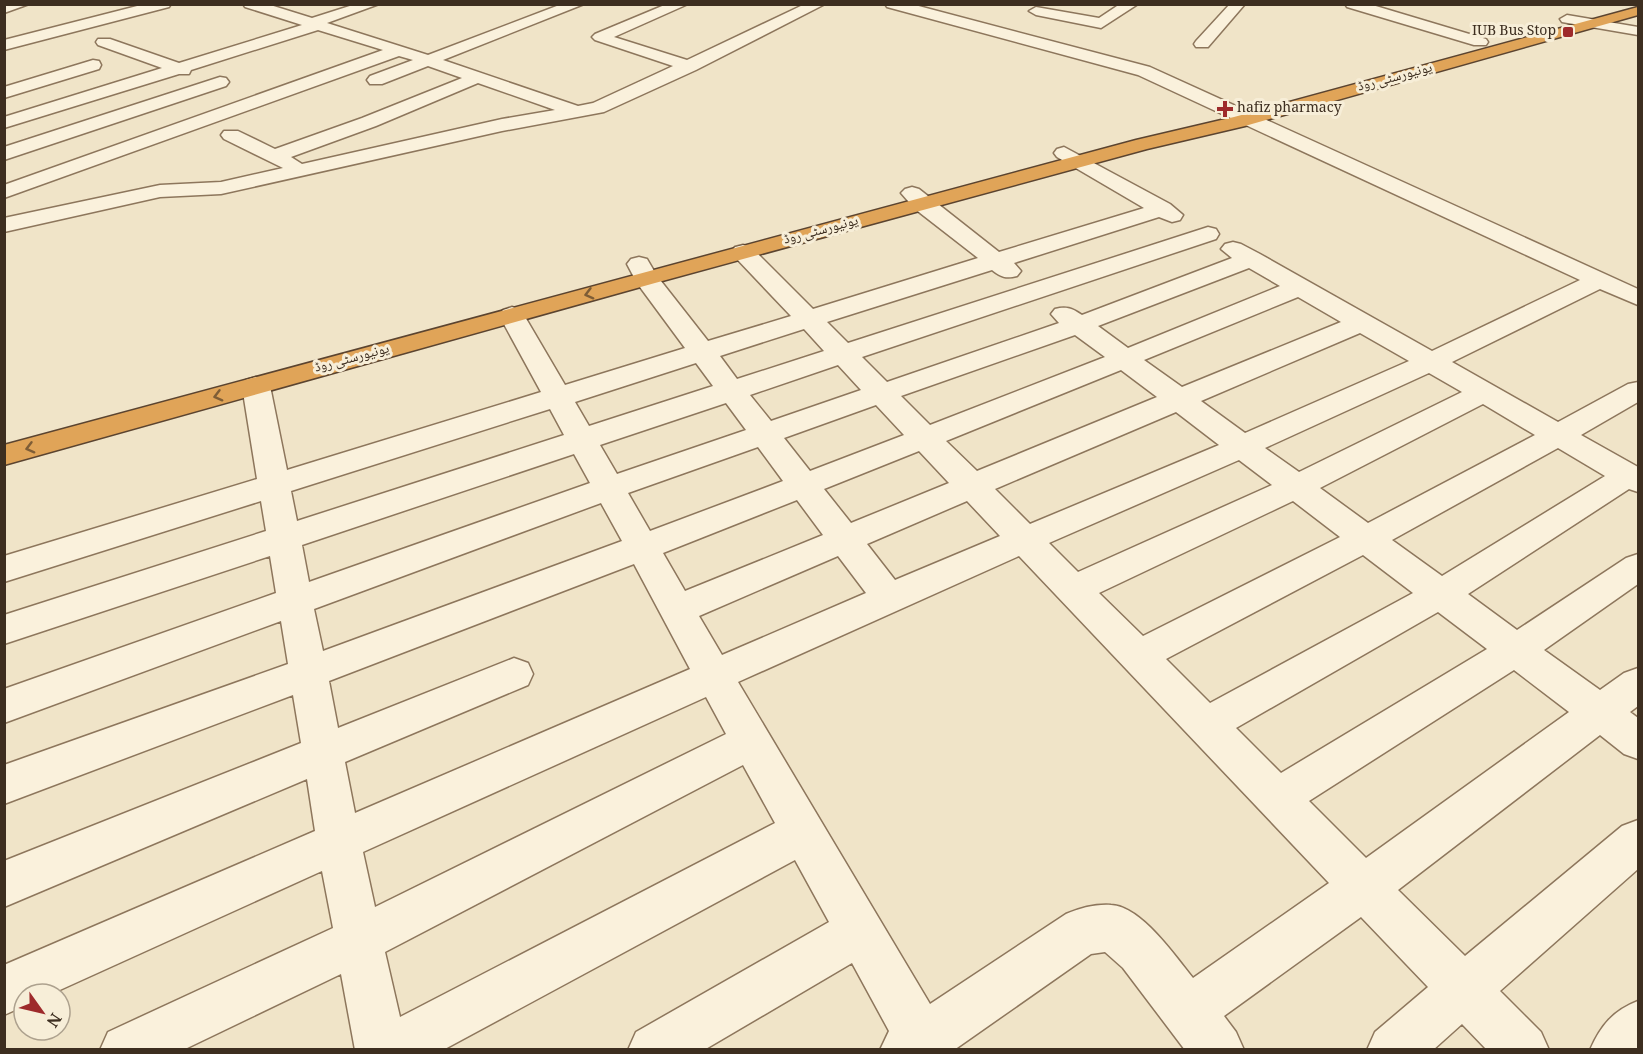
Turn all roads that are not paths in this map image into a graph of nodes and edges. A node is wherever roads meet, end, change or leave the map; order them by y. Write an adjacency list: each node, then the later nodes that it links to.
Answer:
1 (164, 4): 27 (street)
2 (250, 4): 21 (street)
3 (372, 4): 21 (street)
4 (577, 4): 30 (street)
5 (681, 4): 32 (street)
6 (818, 4): 32 (street)
7 (892, 4): 17 (street)
8 (1131, 4): 14 (street)
9 (1238, 4): 26 (street)
10 (1352, 4): 25 (street)
11 (1618, 4): 18 (highway, یونیورسٹی روڈ)
12 (4, 9): 13 (street)
13 (25, 10): 19 (street)
14 (1037, 10)
15 (974, 11): 17 (street)
16 (1638, 11): 20 (highway, یونیورسٹی روڈ)
17 (952, 19): 40 (street)
18 (1567, 19): 20 (street); 25 (highway, یونیورسٹی روڈ)
19 (4, 21)
20 (1594, 23): 22 (street); 40 (highway, یونیورسٹی روڈ)
21 (315, 24): 23 (street); 33 (street)
22 (1638, 31)
23 (345, 33): 28 (street); 29 (street)
24 (104, 42): 33 (street)
25 (1480, 42): 40 (highway, یونیورسٹی روڈ)
26 (1202, 44)
27 (4, 45)
28 (401, 46): 30 (street); 38 (street)
29 (292, 50)
30 (427, 60): 34 (street); 36 (street)
31 (93, 65): 37 (street)
32 (690, 66): 39 (street)
33 (178, 68): 35 (street); 41 (street)
34 (479, 77): 39 (street); 44 (street)
35 (225, 81): 38 (street); 43 (street)
36 (362, 86)
37 (4, 93)
38 (264, 98): 47 (street)
39 (579, 112): 46 (street)
40 (1237, 115): 45 (highway, یونیورسٹی روڈ); 56 (street)
41 (4, 123)
42 (255, 125): 44 (street)
43 (4, 154)
44 (275, 156): 46 (street)
45 (1071, 158): 48 (highway, یونیورسٹی روڈ); 49 (street)
46 (301, 169): 50 (street)
47 (4, 192)
48 (917, 199): 52 (highway, یونیورسٹی روڈ); 54 (street); 55 (highway, یونیورسٹی روڈ)
49 (1162, 209): 51 (street); 54 (street)
50 (4, 225)
51 (1208, 234): 53 (street); 58 (street)
52 (743, 252): 55 (highway, یونیورسٹی روڈ); 61 (street)
53 (1252, 259): 57 (street); 63 (street)
54 (996, 261): 58 (street); 61 (street)
55 (643, 271): 60 (highway, یونیورسٹی روڈ, one-way to 60); 64 (street); 74 (highway, یونیورسٹی روڈ)
56 (1600, 280): 59 (street); 67 (street)
57 (1300, 287): 62 (street); 66 (street)
58 (1036, 292): 63 (street); 65 (street)
59 (1638, 298)
60 (512, 315): 68 (highway, یونیورسٹی روڈ); 73 (street)
61 (810, 320): 64 (street); 65 (street)
62 (1363, 322): 67 (street); 75 (street)
63 (1078, 325): 66 (street); 72 (street)
64 (702, 352): 69 (street); 73 (street)
65 (843, 353): 69 (street); 72 (street)
66 (1125, 360): 75 (street); 78 (street)
67 (1433, 361): 71 (street); 80 (street)
68 (256, 386): 81 (highway, یونیورسٹی روڈ, one-way to 81); 84 (street)
69 (732, 390): 76 (street); 79 (street)
70 (1638, 390): 77 (street)
71 (1485, 392): 77 (street); 86 (street)
72 (882, 393): 76 (street); 78 (street)
73 (558, 397): 79 (street); 84 (street)
74 (131, 398)
75 (1179, 399): 80 (street); 85 (street)
76 (765, 435): 83 (street); 87 (street)
77 (1560, 435): 82 (street); 89 (street)
78 (926, 438): 83 (street); 85 (street)
79 (583, 441): 87 (street); 88 (street)
80 (1243, 446): 86 (street); 90 (street)
81 (4, 455)
82 (1634, 478): 96 (street)
83 (803, 484): 91 (street); 92 (street)
84 (274, 486): 88 (street); 94 (street)
85 (973, 486): 90 (street); 91 (street)
86 (1297, 486): 89 (street); 95 (street)
87 (609, 488): 92 (street); 98 (street)
88 (284, 537): 98 (street); 100 (street)
89 (1367, 538): 96 (street); 102 (street)
90 (1025, 540): 95 (street); 97 (street)
91 (846, 541): 97 (street); 99 (street)
92 (642, 547): 99 (street); 103 (street)
93 (1638, 567): 101 (street)
94 (4, 569)
95 (1074, 590): 102 (street)
96 (1441, 594): 101 (street); 109 (street)
97 (890, 598): 105 (street)
98 (296, 602): 103 (street); 107 (street)
99 (677, 610): 105 (street)
100 (4, 630)
101 (1516, 650): 108 (street); 114 (street)
102 (1138, 656): 109 (street)
103 (309, 672): 112 (street); 113 (street)
104 (514, 674): 112 (street)
105 (714, 676): 110 (street); 117 (street)
106 (1638, 684): 108 (street)
107 (4, 706)
108 (1600, 712): 111 (street); 119 (street)
109 (1206, 725): 114 (street)
110 (751, 741): 115 (street); 121 (street)
111 (1638, 741)
112 (323, 751): 117 (street); 118 (street)
113 (4, 785)
114 (1277, 798): 119 (street)
115 (803, 832): 120 (street); 129 (street)
116 (1638, 841): 123 (street)
117 (339, 842): 121 (street); 122 (street)
118 (4, 884)
119 (1364, 887): 123 (street); 124 (street)
120 (860, 931): 126 (street); 130 (street)
121 (359, 940): 127 (street); 128 (street)
122 (4, 990)
123 (1465, 990): 132 (street); 133 (street)
124 (1188, 1011): 126 (street); 131 (street)
125 (1638, 1026): 134 (street)
126 (919, 1046)
127 (126, 1050)
128 (381, 1050)
129 (390, 1050)
130 (654, 1050)
131 (1218, 1050)
132 (1393, 1050)
133 (1523, 1050)
134 (1616, 1050)

